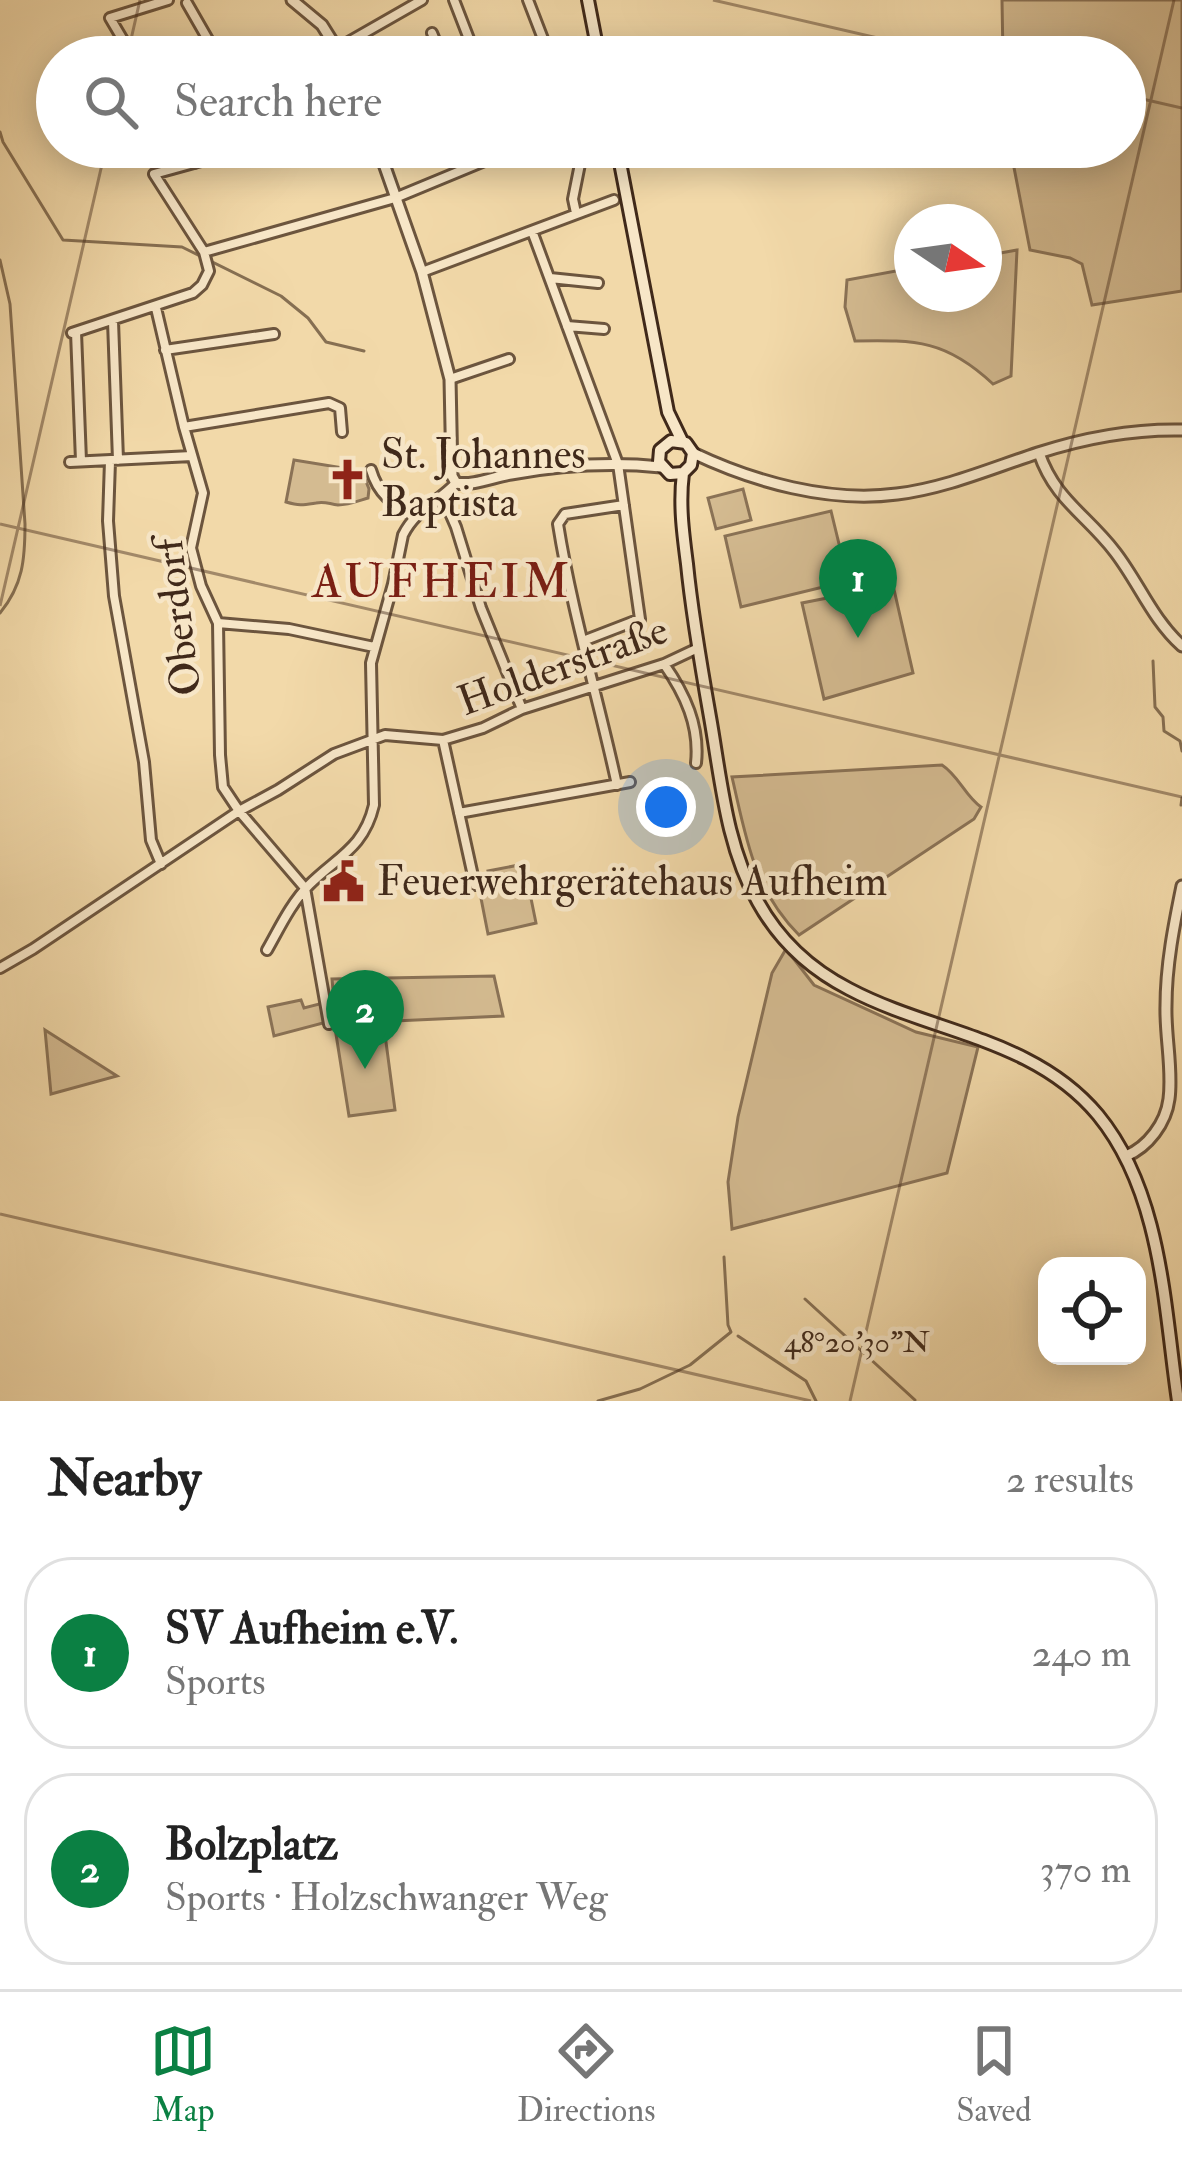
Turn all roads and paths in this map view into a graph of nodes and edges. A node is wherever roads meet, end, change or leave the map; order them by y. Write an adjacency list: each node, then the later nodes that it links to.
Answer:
1 (172, 0): 7 (street); 10 (street)
2 (292, 0): 8 (street)
3 (422, 0): 13 (street)
4 (454, 0): 15 (street)
5 (528, 0): 16 (street)
6 (588, 0): 17 (main road)
7 (188, 2): 11 (street)
8 (309, 5): 12 (street)
9 (432, 33): 14 (street)
10 (121, 36)
11 (207, 36)
12 (329, 36)
13 (365, 36)
14 (433, 36)
15 (468, 36)
16 (542, 36)
17 (595, 36)
18 (176, 168): 27 (street)
19 (385, 168): 23 (street)
20 (465, 168): 23 (street)
21 (579, 168): 25 (street)
22 (621, 168): 39 (main road)
23 (395, 198): 27 (street); 28 (street)
24 (614, 200): 25 (street)
25 (576, 213): 26 (street)
26 (532, 231): 28 (street); 29 (street)
27 (204, 252): 31 (street)
28 (422, 272): 38 (street)
29 (550, 278): 30 (street); 33 (street)
30 (598, 283)
31 (156, 308): 32 (street); 36 (street, Oberdorf)
32 (113, 321): 45 (street); 45 (street)
33 (567, 326): 34 (street); 47 (street)
34 (604, 329)
35 (274, 334): 36 (street)
36 (165, 350): 40 (street, Oberdorf)
37 (509, 359): 38 (street)
38 (451, 379): 49 (street)
39 (668, 412): 46 (main road); 46 (main road)
40 (184, 428): 42 (street); 44 (street, Oberdorf)
41 (1182, 430): 43 (street)
42 (342, 432)
43 (1039, 453): 46 (street); 55 (street)
44 (192, 456): 45 (street); 53 (street, Oberdorf)
45 (114, 461): 68 (street)
46 (675, 462): 47 (street); 57 (main road)
47 (618, 464): 49 (street); 51 (street)
48 (371, 470): 52 (street)
49 (456, 483): 50 (street)
50 (443, 497): 52 (street); 60 (street)
51 (624, 505): 54 (street); 54 (street)
52 (414, 516): 56 (street)
53 (218, 623): 56 (street); 66 (street, Oberdorf)
54 (583, 641): 59 (street)
55 (1182, 646)
56 (374, 647): 61 (street)
57 (698, 648): 58 (street, Holderstraße); 77 (main road)
58 (664, 664): 59 (street, Holderstraße); 63 (street)
59 (595, 685): 60 (street, Holderstraße); 65 (street)
60 (522, 709): 62 (street, Holderstraße)
61 (372, 739): 62 (street, Holderstraße); 66 (street, Holderstraße); 71 (street)
62 (443, 740): 67 (street)
63 (696, 763)
64 (630, 782): 65 (street)
65 (617, 784): 67 (street)
66 (239, 811): 68 (street, Holderstraße); 71 (street, Oberdorf)
67 (459, 813): 69 (street)
68 (161, 864): 73 (street, Holderstraße)
69 (475, 885)
70 (1182, 886): 75 (street)
71 (305, 888): 72 (street); 74 (street)
72 (267, 950)
73 (0, 968)
74 (329, 1024)
75 (1169, 1099): 76 (street); 77 (street)
76 (1182, 1106)
77 (1126, 1156): 78 (main road)
78 (1178, 1401)

